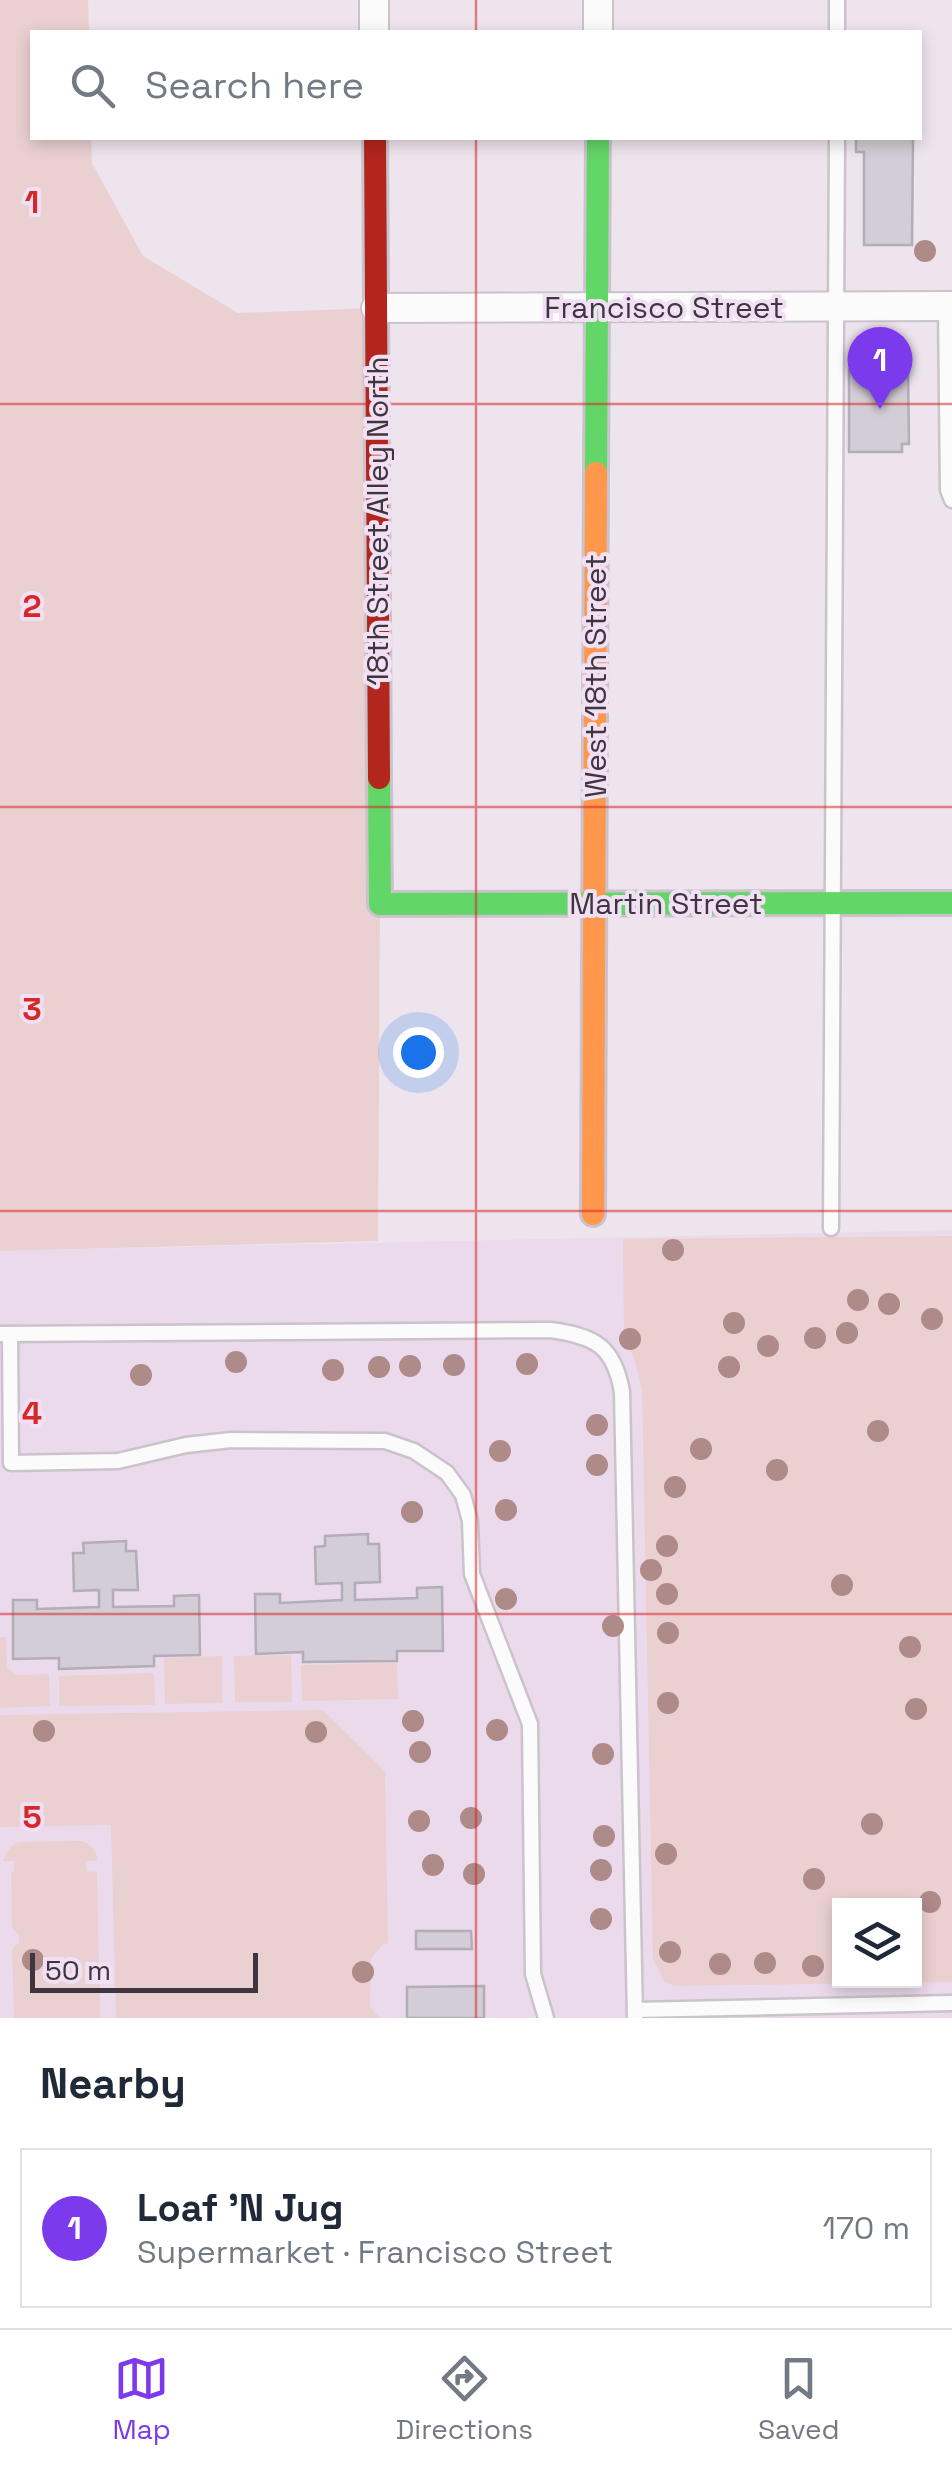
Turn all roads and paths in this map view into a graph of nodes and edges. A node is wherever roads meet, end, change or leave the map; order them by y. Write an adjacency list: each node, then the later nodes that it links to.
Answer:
1 (374, 0): 4 (street)
2 (598, 0): 5 (street)
3 (838, 0): 6 (lane)
4 (374, 30)
5 (598, 30)
6 (837, 30)
7 (375, 140): 12 (street, 18th Street Alley North)
8 (598, 140): 13 (street, West 18th Street)
9 (837, 140): 11 (lane)
10 (949, 306): 11 (street, Francisco Street); 14 (lane)
11 (836, 307): 13 (street, Francisco Street); 15 (lane)
12 (376, 308): 13 (street, Francisco Street); 18 (street, 18th Street Alley North)
13 (597, 308): 16 (street, West 18th Street)
14 (952, 500)
15 (834, 902): 16 (street, Martin Street); 17 (street, Martin Street); 20 (lane)
16 (595, 903): 18 (street, Martin Street); 19 (street, West 18th Street)
17 (952, 903)
18 (380, 904)
19 (593, 1214)
20 (831, 1228)
21 (5, 1334): 23 (lane); 24 (lane)
22 (952, 2003): 23 (lane)
23 (635, 2014)
24 (546, 2018)

